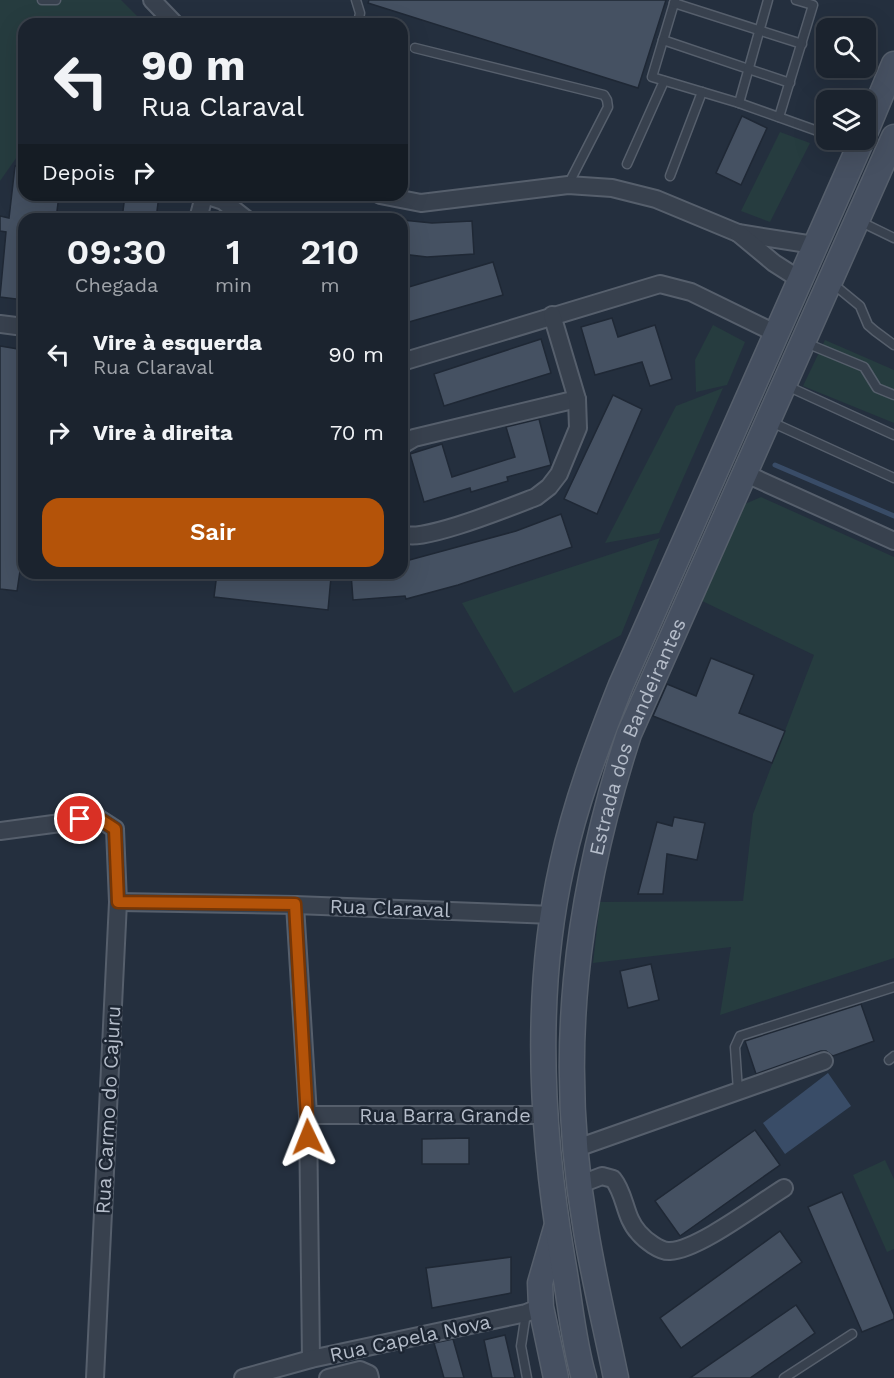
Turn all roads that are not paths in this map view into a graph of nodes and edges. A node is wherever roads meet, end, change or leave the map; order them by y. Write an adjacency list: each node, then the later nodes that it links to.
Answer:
1 (42, 0): 2 (lane)
2 (56, 0)
3 (152, 0): 8 (street)
4 (356, 0): 9 (lane)
5 (768, 0): 10 (lane)
6 (796, 0): 12 (lane)
7 (675, 1): 10 (lane); 11 (lane)
8 (169, 18)
9 (359, 18)
10 (760, 29): 12 (lane); 15 (lane)
11 (663, 40): 15 (lane); 16 (lane)
12 (802, 44): 17 (lane)
13 (415, 48): 27 (lane)
14 (894, 64): 19 (main road, Estrada dos Bandeirantes)
15 (749, 68): 17 (lane); 20 (lane)
16 (664, 81): 18 (lane); 25 (lane)
17 (790, 83): 21 (lane)
18 (702, 92): 20 (lane); 26 (lane)
19 (876, 102)
20 (739, 103): 21 (lane)
21 (779, 117): 22 (lane)
22 (816, 130)
23 (893, 140): 31 (main road, Estrada dos Bandeirantes)
24 (853, 150): 34 (main road, Estrada dos Bandeirantes)
25 (627, 164)
26 (670, 176)
27 (568, 185): 28 (street); 32 (street)
28 (408, 200)
29 (223, 201): 30 (street)
30 (238, 213)
31 (856, 220): 33 (lane); 36 (main road, Estrada dos Bandeirantes)
32 (738, 233): 34 (street); 35 (street)
33 (894, 238)
34 (814, 245): 35 (main road, Estrada dos Bandeirantes)
35 (799, 279): 40 (main road, Estrada dos Bandeirantes)
36 (829, 281): 41 (main road, Estrada dos Bandeirantes); 42 (lane)
37 (552, 315): 40 (street); 43 (street); 46 (street)
38 (0, 324): 39 (street)
39 (18, 326)
40 (775, 333): 57 (main road, Estrada dos Bandeirantes)
41 (803, 341): 44 (main road, Estrada dos Bandeirantes); 45 (lane)
42 (894, 345)
43 (408, 360)
44 (784, 385): 47 (main road, Estrada dos Bandeirantes); 48 (lane)
45 (894, 395)
46 (577, 399): 49 (street); 52 (street)
47 (767, 421): 50 (main road, Estrada dos Bandeirantes); 51 (lane)
48 (894, 435)
49 (408, 442)
50 (744, 473): 53 (street); 63 (main road, Estrada dos Bandeirantes)
51 (894, 478)
52 (408, 537)
53 (894, 541)
54 (0, 831): 55 (street, Rua Carmo do Cajuru)
55 (118, 902): 56 (street, Rua Claraval); 71 (street, Rua Carmo do Cajuru)
56 (295, 904): 57 (street, Rua Claraval); 61 (street)
57 (553, 915): 62 (main road, Estrada dos Bandeirantes)
58 (894, 987): 60 (lane)
59 (824, 1061): 60 (street)
60 (738, 1091): 63 (street)
61 (308, 1114): 62 (street, Rua Barra Grande); 69 (street)
62 (546, 1115): 66 (main road, Estrada dos Bandeirantes)
63 (577, 1148): 64 (main road, Estrada dos Bandeirantes)
64 (581, 1184): 65 (street); 76 (main road, Estrada dos Bandeirantes)
65 (784, 1188)
66 (557, 1226): 67 (main road); 70 (main road, Estrada dos Bandeirantes)
67 (534, 1310): 69 (street, Rua Capela Nova); 70 (main road); 75 (lane)
68 (852, 1334): 77 (lane)
69 (311, 1359): 72 (street, Rua Capela Nova)
70 (569, 1373)
71 (95, 1378)
72 (243, 1378)
73 (328, 1378): 74 (street)
74 (370, 1378)
75 (526, 1378)
76 (616, 1378)
77 (784, 1378)

